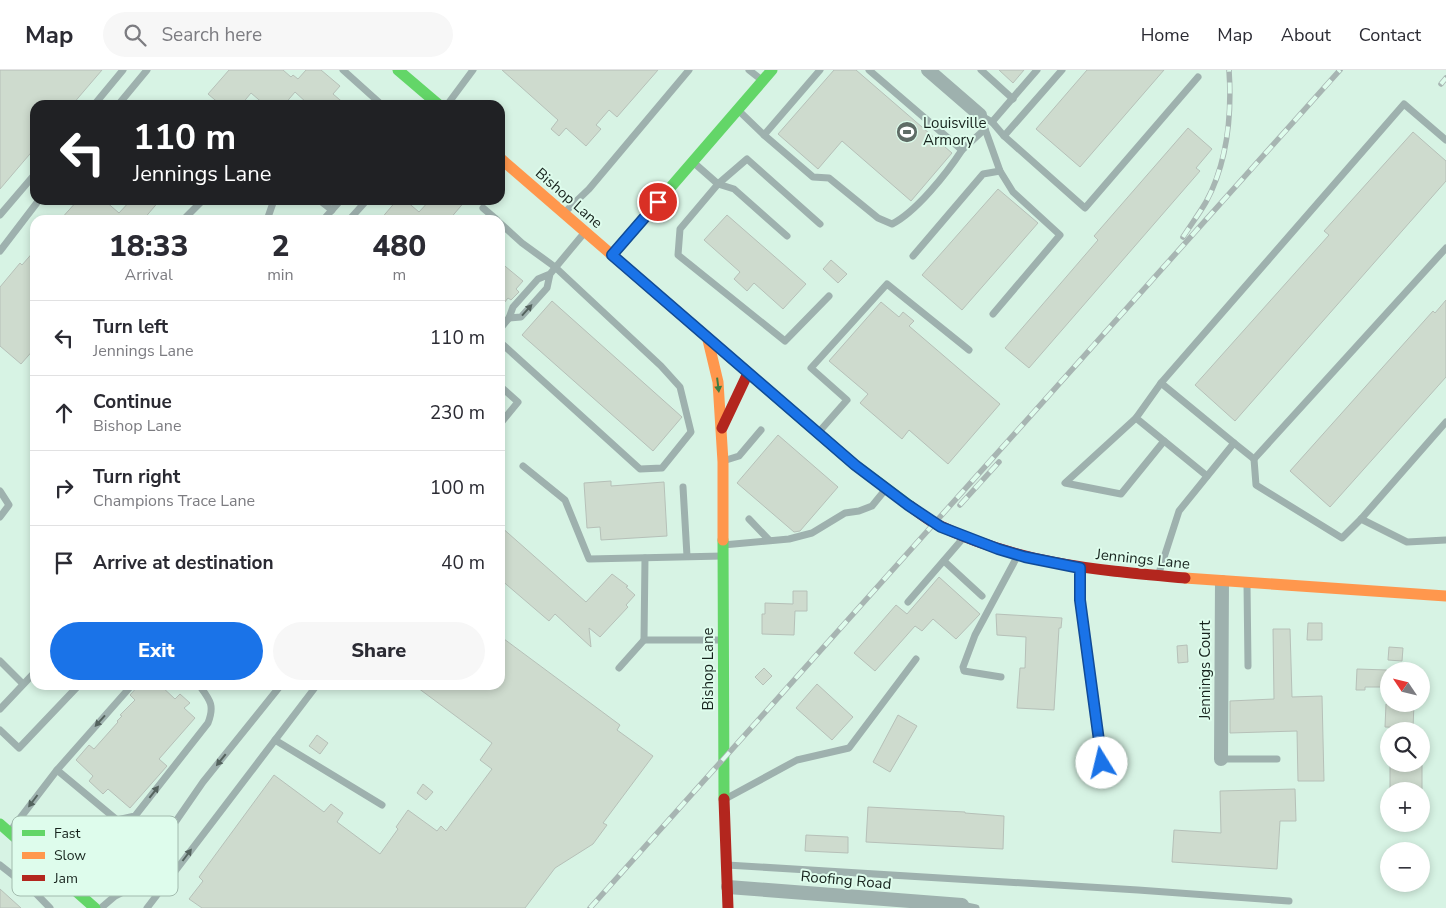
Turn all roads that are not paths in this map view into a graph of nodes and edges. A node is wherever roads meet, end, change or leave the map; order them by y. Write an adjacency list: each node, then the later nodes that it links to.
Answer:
1 (124, 70): 18 (lane)
2 (147, 70): 19 (lane)
3 (343, 70): 20 (lane)
4 (398, 70): 21 (street)
5 (473, 70): 22 (lane)
6 (689, 70): 42 (lane)
7 (749, 70): 16 (lane)
8 (772, 70): 16 (street)
9 (820, 70): 26 (lane)
10 (869, 70): 29 (lane)
11 (928, 70): 24 (street)
12 (981, 70): 17 (lane)
13 (1037, 70): 17 (lane)
14 (1062, 70): 27 (lane)
15 (1198, 77): 27 (lane)
16 (763, 81): 23 (street)
17 (1013, 99): 24 (lane)
18 (98, 100)
19 (122, 100)
20 (376, 100)
21 (425, 100)
22 (451, 100)
23 (738, 110): 26 (lane); 31 (street)
24 (986, 118): 25 (lane); 27 (lane)
25 (985, 129): 29 (lane); 32 (lane)
26 (764, 135): 29 (lane)
27 (1004, 136)
28 (1446, 140): 66 (lane)
29 (962, 150)
30 (505, 162): 42 (street, Bishop Lane)
31 (693, 162): 34 (lane); 54 (street)
32 (1000, 171): 55 (lane); 59 (lane)
33 (30, 180): 43 (lane)
34 (718, 184): 48 (lane); 51 (lane); 58 (lane)
35 (35, 205): 53 (lane)
36 (198, 205): 44 (lane)
37 (326, 205): 41 (lane)
38 (336, 205): 41 (lane)
39 (363, 205): 46 (lane)
40 (483, 208): 47 (lane)
41 (332, 210): 45 (lane)
42 (564, 213): 50 (street, Bishop Lane)
43 (0, 215)
44 (188, 215)
45 (328, 215)
46 (354, 215)
47 (491, 215)
48 (820, 224)
49 (505, 228): 56 (lane)
50 (585, 232): 54 (street, Bishop Lane); 56 (lane)
51 (787, 236)
52 (1446, 248): 76 (lane)
53 (0, 251)
54 (612, 255): 62 (street, Bishop Lane)
55 (913, 256)
56 (555, 267): 57 (lane); 63 (lane)
57 (550, 274): 60 (lane); 60 (lane, one-way to 57)
58 (829, 296)
59 (993, 314)
60 (508, 318): 61 (lane)
61 (505, 322)
62 (708, 340): 65 (street, Bishop Lane); 71 (street, Bishop Lane, one-way to 71)
63 (505, 347)
64 (968, 350): 73 (lane)
65 (748, 373): 71 (street, Bishop Lane); 73 (street, Jennings Lane)
66 (1161, 383): 69 (lane); 75 (lane)
67 (505, 390): 68 (lane)
68 (505, 418)
69 (1136, 418): 74 (lane); 74 (lane)
70 (1446, 422): 85 (lane)
71 (721, 430): 77 (street, Bishop Lane)
72 (762, 430): 77 (lane)
73 (817, 433): 81 (street, Jennings Lane)
74 (1164, 441): 79 (lane)
75 (1234, 444): 76 (lane); 79 (lane)
76 (1254, 459): 85 (lane)
77 (723, 462): 89 (street, Bishop Lane)
78 (523, 466): 92 (lane)
79 (1207, 476): 95 (lane)
80 (683, 487): 91 (lane)
81 (885, 489): 86 (street, Jennings Lane); 87 (lane)
82 (0, 491): 83 (lane)
83 (0, 517)
84 (749, 519): 87 (lane)
85 (1361, 519): 88 (lane)
86 (965, 536): 90 (street, Jennings Lane); 93 (lane)
87 (769, 540): 89 (lane)
88 (1446, 540)
89 (723, 550): 91 (lane); 102 (street, Bishop Lane)
90 (1018, 555): 94 (street, Jennings Lane); 108 (lane)
91 (687, 556): 92 (lane)
92 (645, 558): 101 (lane)
93 (944, 561): 98 (lane); 100 (lane)
94 (1080, 568): 95 (street, Jennings Lane); 121 (lane)
95 (1158, 576): 96 (street, Jennings Lane)
96 (1222, 582): 97 (street, Jennings Lane); 119 (street, Jennings Court)
97 (1248, 584): 99 (street, Jennings Lane); 105 (lane)
98 (982, 596)
99 (1446, 596)
100 (908, 602)
101 (644, 640): 102 (lane); 106 (lane)
102 (723, 640): 122 (street, Bishop Lane)
103 (916, 659): 122 (lane)
104 (0, 661): 109 (lane)
105 (1248, 666)
106 (619, 668)
107 (30, 677): 109 (lane)
108 (1001, 677)
109 (23, 684): 115 (lane)
110 (74, 690): 116 (lane)
111 (128, 690): 120 (lane, one-way to 120)
112 (203, 690): 126 (lane, one-way to 112)
113 (277, 690): 127 (lane, one-way to 127)
114 (313, 690): 117 (lane)
115 (0, 709)
116 (0, 730)
117 (275, 740): 123 (lane); 134 (lane, one-way to 117)
118 (1277, 758): 119 (lane)
119 (1221, 759)
120 (57, 770): 124 (lane, one-way to 124); 125 (lane)
121 (1105, 782)
122 (724, 799): 133 (street, Bishop Lane)
123 (382, 805)
124 (21, 816)
125 (112, 816)
126 (135, 816)
127 (178, 818)
128 (0, 824): 130 (street)
129 (12, 828): 130 (lane, one-way to 130)
130 (9, 832): 131 (street)
131 (12, 835)
132 (0, 865): 135 (lane)
133 (727, 865): 136 (street, Bishop Lane); 141 (lane)
134 (178, 867)
135 (12, 874)
136 (728, 887): 142 (street, Roofing Road); 147 (street, Bishop Lane)
137 (38, 896): 143 (lane)
138 (82, 896): 144 (street)
139 (115, 896): 145 (lane, one-way to 145)
140 (156, 896): 146 (lane, one-way to 140)
141 (1289, 901)
142 (962, 906): 148 (lane)
143 (50, 908)
144 (95, 908)
145 (101, 908)
146 (147, 908)
147 (728, 908)
148 (976, 908)

